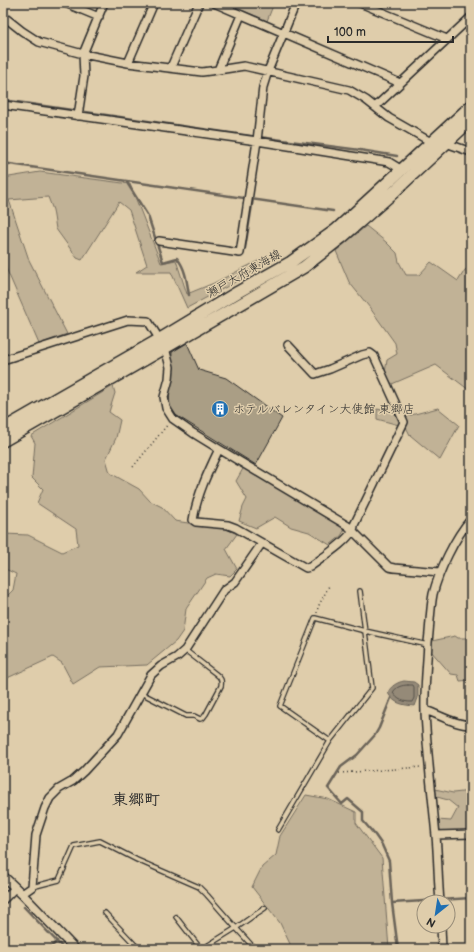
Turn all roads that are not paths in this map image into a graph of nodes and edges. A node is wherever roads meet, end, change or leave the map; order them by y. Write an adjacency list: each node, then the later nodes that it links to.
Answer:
1 (65, 3): 11 (street)
2 (104, 3): 11 (street)
3 (154, 3): 16 (street)
4 (198, 3): 17 (street)
5 (214, 3): 8 (street)
6 (296, 3): 13 (street)
7 (360, 3): 14 (street)
8 (226, 5): 9 (street)
9 (241, 14): 13 (street); 18 (street)
10 (3, 16): 15 (street)
11 (98, 17): 15 (street)
12 (471, 17): 14 (street)
13 (283, 34): 19 (street); 20 (street)
14 (447, 39): 20 (street)
15 (83, 54): 16 (street); 24 (street)
16 (128, 63): 17 (street)
17 (171, 67): 18 (street)
18 (218, 70): 19 (street)
19 (268, 71): 23 (street); 26 (street)
20 (400, 83): 23 (street)
21 (3, 105): 24 (street)
22 (471, 106): 27 (main road, 瀬戸大府東海線)
23 (375, 107): 27 (street)
24 (78, 116): 26 (street)
25 (471, 120): 28 (main road, 瀬戸大府東海線)
26 (257, 141): 30 (street); 31 (street)
27 (431, 142): 30 (main road, 瀬戸大府東海線)
28 (446, 143): 29 (street); 32 (main road, 瀬戸大府東海線)
29 (471, 152)
30 (402, 170): 32 (main road, 瀬戸大府東海線)
31 (159, 241)
32 (162, 344): 34 (street); 35 (main road, 瀬戸大府東海線); 36 (main road, 瀬戸大府東海線); 37 (street)
33 (288, 345): 39 (street)
34 (3, 360)
35 (3, 428)
36 (3, 441)
37 (219, 449): 39 (street); 40 (street)
38 (471, 519): 41 (street)
39 (353, 531): 40 (street); 41 (street)
40 (262, 544): 45 (street)
41 (440, 572): 44 (street)
42 (360, 591): 43 (lane)
43 (365, 631): 44 (lane); 49 (lane); 49 (lane)
44 (428, 645): 47 (street)
45 (185, 650): 46 (street); 46 (lane)
46 (141, 693): 54 (street)
47 (425, 710): 48 (street); 52 (street)
48 (471, 725)
49 (330, 740): 50 (lane)
50 (278, 830)
51 (471, 834): 52 (street)
52 (436, 836): 57 (street)
53 (3, 876): 55 (street)
54 (32, 887): 56 (street); 62 (lane)
55 (15, 888): 56 (street); 58 (street)
56 (22, 894): 64 (street)
57 (440, 894)
58 (3, 900)
59 (265, 908): 62 (lane)
60 (105, 913): 65 (lane)
61 (176, 917): 66 (lane)
62 (236, 928): 66 (lane); 67 (lane)
63 (441, 934): 68 (street)
64 (75, 949)
65 (139, 949)
66 (202, 949)
67 (255, 949)
68 (442, 949)

